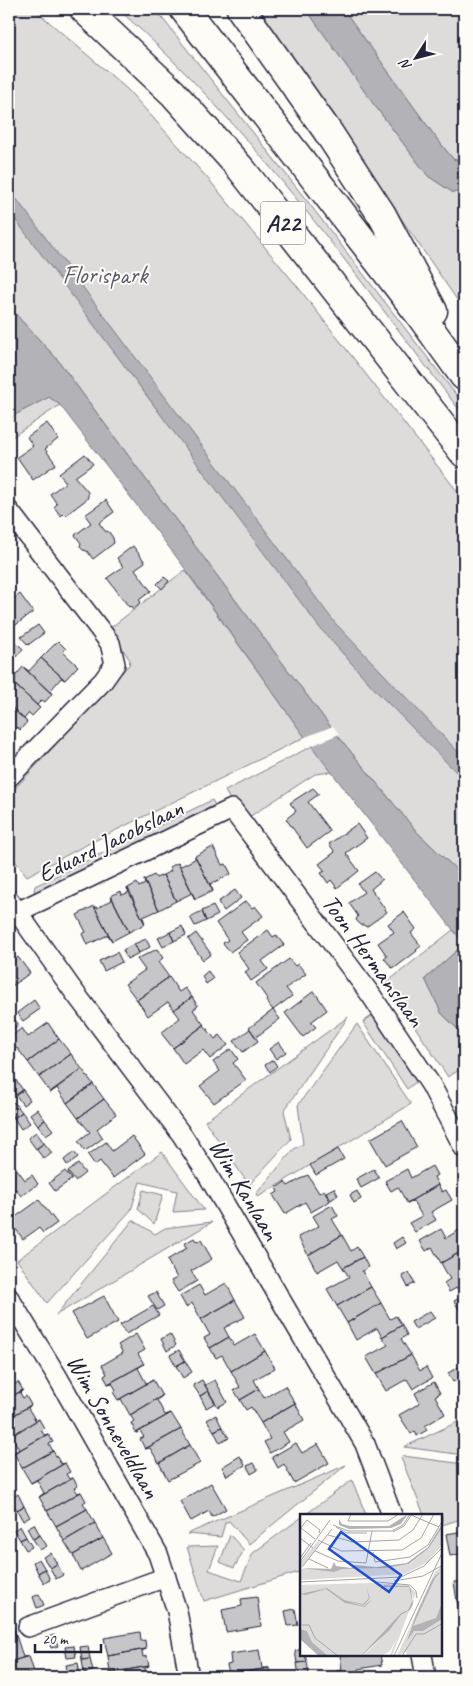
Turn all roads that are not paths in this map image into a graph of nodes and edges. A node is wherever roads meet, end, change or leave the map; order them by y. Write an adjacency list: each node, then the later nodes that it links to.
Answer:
1 (84, 9): 6 (highway, A22)
2 (184, 9): 5 (highway, A22)
3 (241, 9): 4 (highway)
4 (464, 368)
5 (464, 376)
6 (464, 453)
7 (9, 511): 8 (street)
8 (9, 777)
9 (232, 809): 10 (street, Eduard Jacobslaan); 11 (street, Toon Hermanslaan)
10 (12, 909): 13 (street, Wim Kanlaan)
11 (464, 1148)
12 (10, 1302): 14 (street, Wim Sonneveldlaan)
13 (392, 1514)
14 (166, 1577): 15 (street); 17 (street, Wim Sonneveldlaan)
15 (28, 1627)
16 (422, 1656): 18 (street)
17 (189, 1677)
18 (426, 1677)

